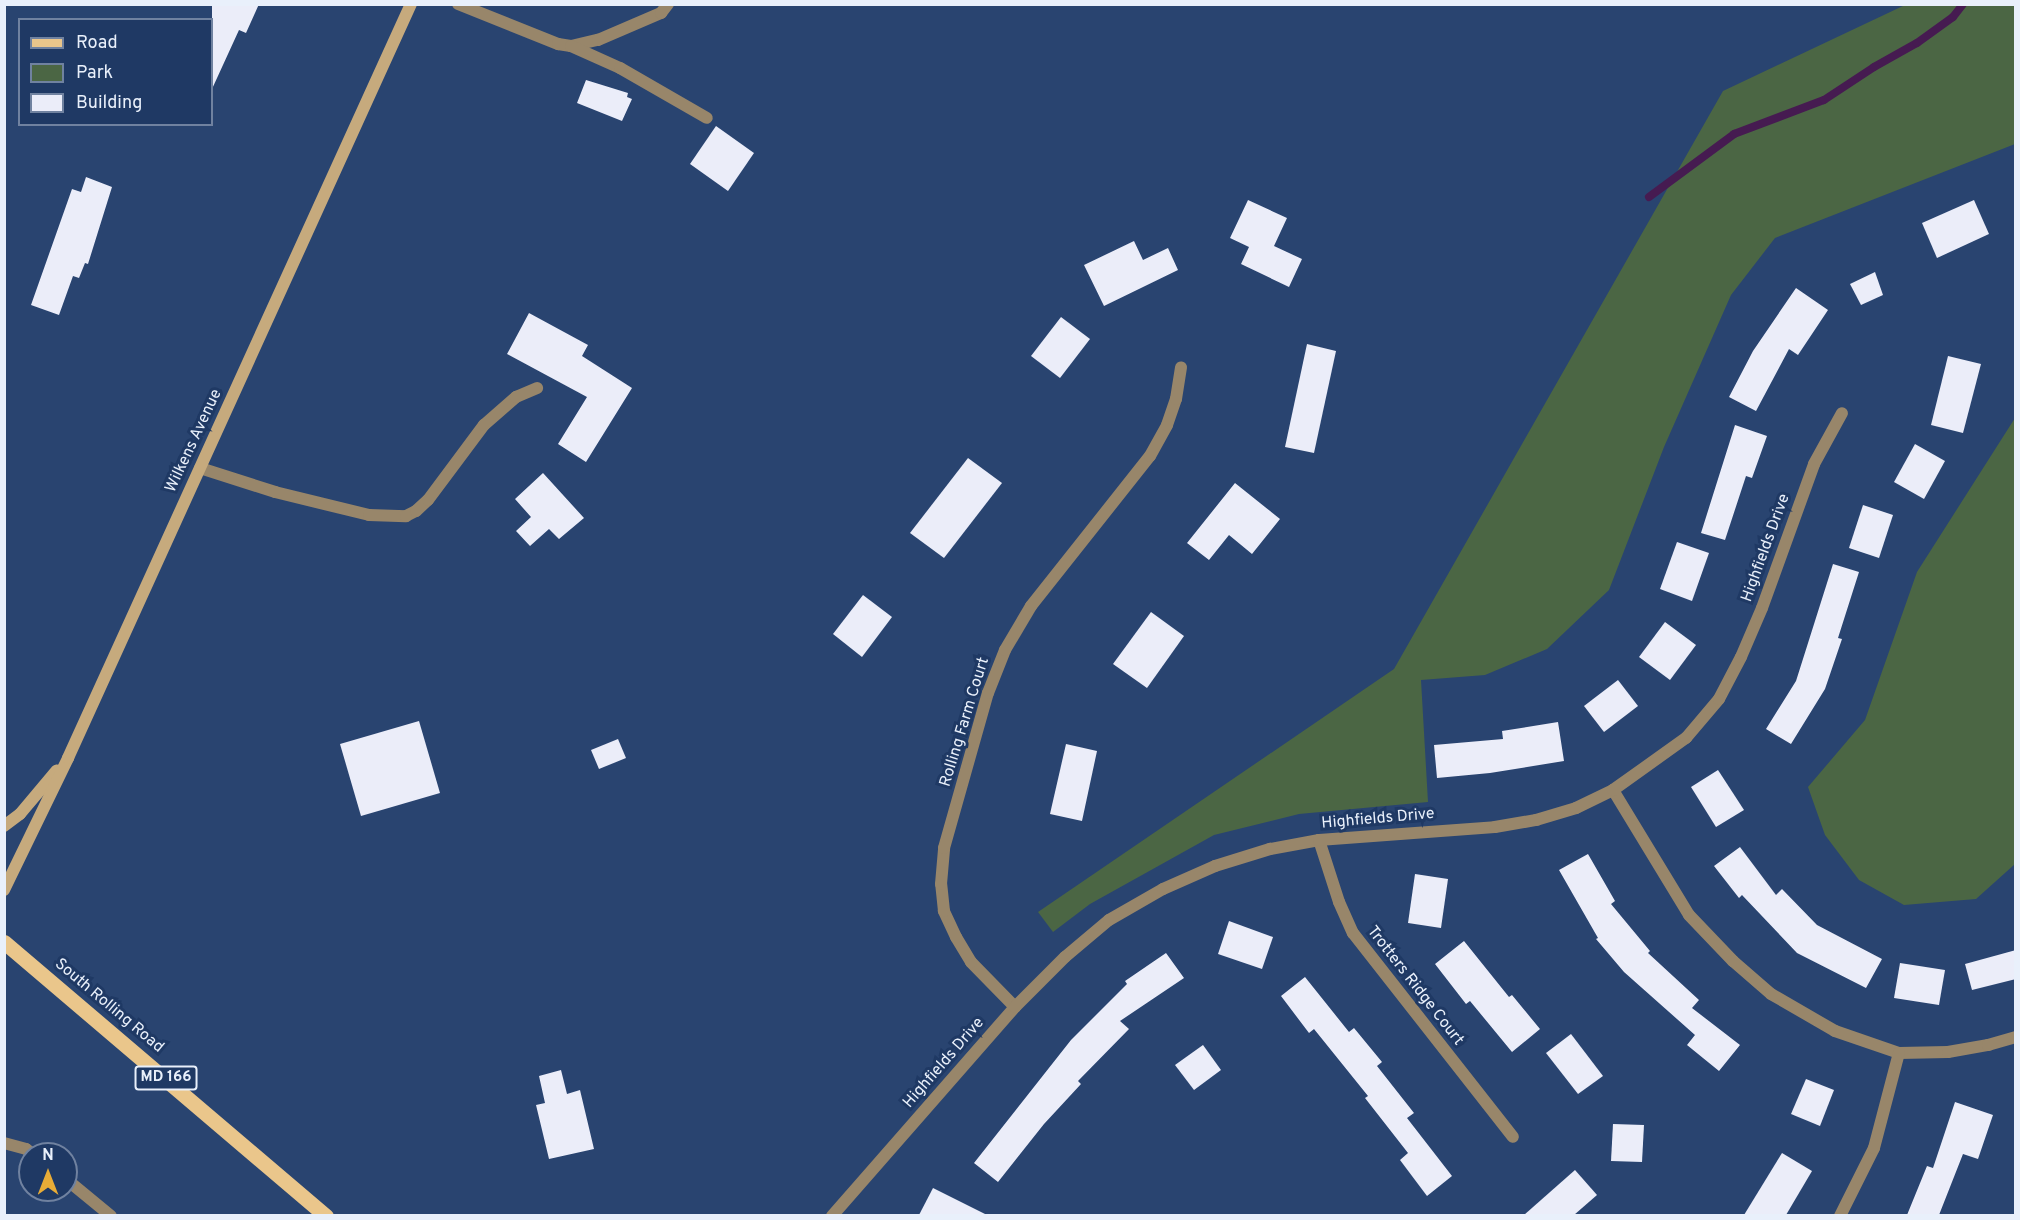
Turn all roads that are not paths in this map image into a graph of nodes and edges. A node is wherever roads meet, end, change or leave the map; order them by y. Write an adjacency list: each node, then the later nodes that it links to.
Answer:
1 (411, 4): 9 (main road, Wilkens Avenue)
2 (458, 4): 4 (street)
3 (668, 4): 4 (street)
4 (571, 46): 5 (street)
5 (707, 118)
6 (1181, 367): 16 (street, Rolling Farm Court)
7 (537, 388): 9 (street)
8 (1842, 413): 11 (street, Highfields Drive)
9 (200, 468): 10 (main road, Wilkens Avenue)
10 (68, 758): 12 (main road); 14 (main road, Wilkens Avenue)
11 (1612, 790): 13 (street, Highfields Drive); 18 (street)
12 (4, 826)
13 (1319, 840): 16 (street, Highfields Drive); 19 (street, Trotters Ridge Court)
14 (4, 890)
15 (4, 942): 22 (main road, South Rolling Road / MD 166)
16 (1015, 1007): 23 (street, Highfields Drive)
17 (2016, 1037): 18 (street)
18 (1899, 1053): 24 (street)
19 (1513, 1137)
20 (78, 1189): 21 (street)
21 (111, 1215)
22 (326, 1215)
23 (832, 1215)
24 (1840, 1215)

